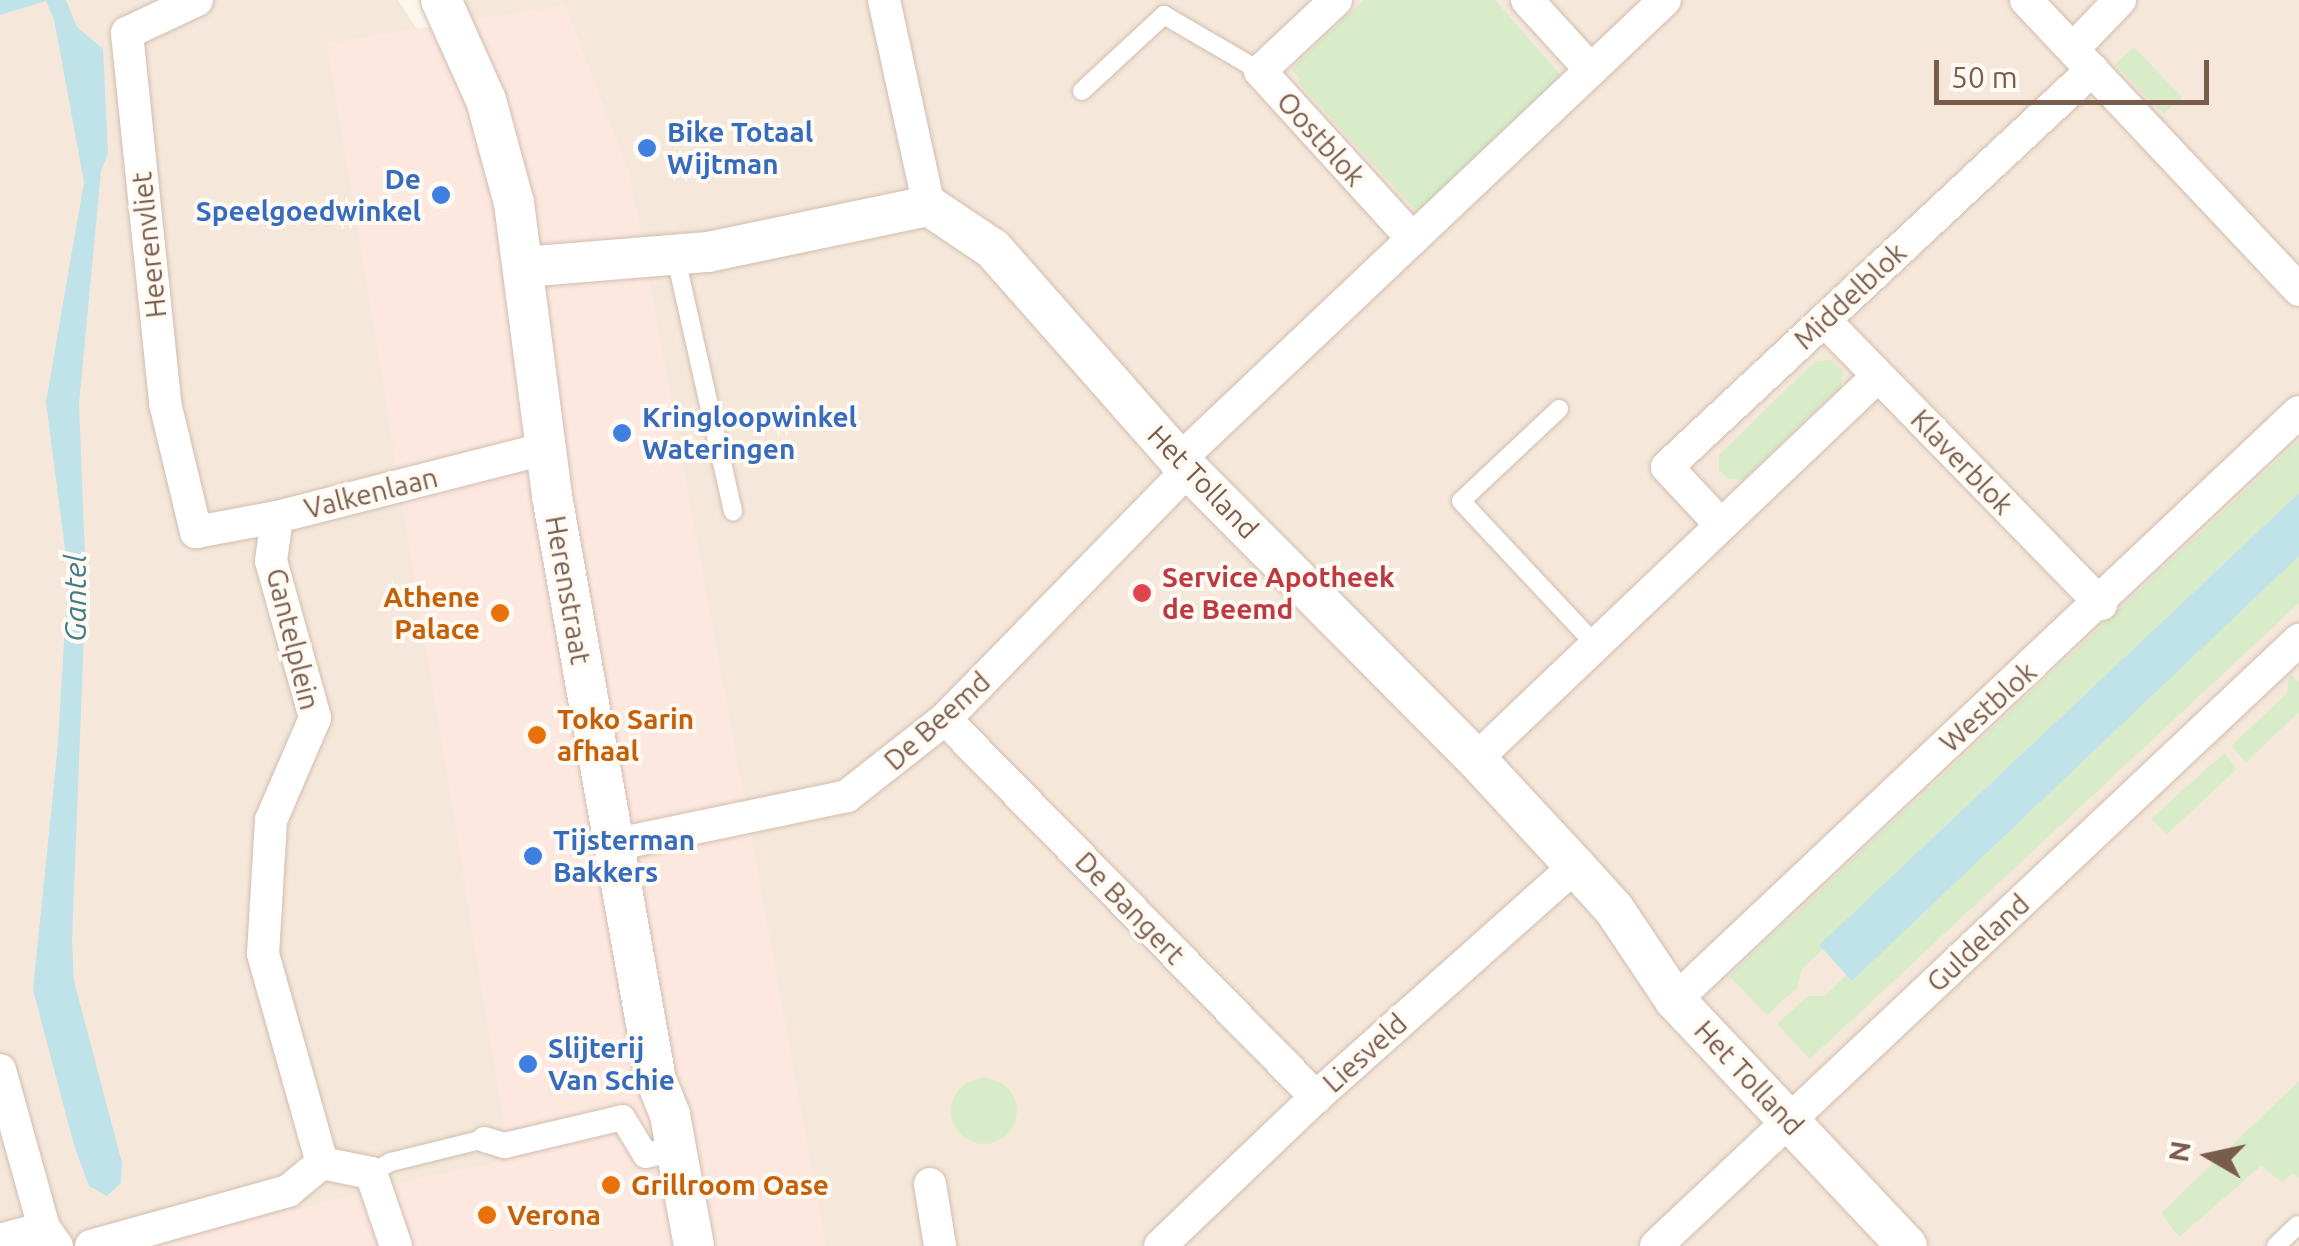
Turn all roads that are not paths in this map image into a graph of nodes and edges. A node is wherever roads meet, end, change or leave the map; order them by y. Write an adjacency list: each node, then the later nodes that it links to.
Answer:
1 (197, 0): 27 (street, Heerenvliet)
2 (440, 0): 16 (street, Herenstraat)
3 (884, 0): 13 (street)
4 (1336, 0): 11 (street, Oostblok)
5 (1527, 0): 10 (street)
6 (1665, 0): 10 (street)
7 (2026, 0): 9 (street)
8 (2120, 0): 9 (street, Middelblok)
9 (2082, 59): 17 (street); 18 (street, Middelblok)
10 (1591, 70): 14 (street)
11 (1260, 72): 12 (lane); 14 (street, Oostblok)
12 (1082, 91)
13 (929, 206): 15 (street); 23 (street, Het Tolland)
14 (1413, 239): 23 (street)
15 (675, 254): 16 (street); 24 (lane)
16 (524, 266): 22 (street, Herenstraat)
17 (2297, 283)
18 (1824, 320): 19 (street, Klaverblok); 26 (street, Middelblok)
19 (1878, 376): 26 (street); 28 (street, Klaverblok)
20 (1560, 409): 30 (lane)
21 (2299, 412): 28 (street, Westblok)
22 (544, 448): 25 (street, Valkenlaan); 33 (street, Herenstraat)
23 (1184, 465): 31 (street, De Beemd); 32 (street, Het Tolland)
24 (733, 512)
25 (277, 517): 27 (street, Valkenlaan); 41 (street, Gantelplein)
26 (1722, 525): 30 (street)
27 (196, 532)
28 (2100, 604): 35 (street, Westblok)
29 (2299, 640): 38 (street, Guldeland)
30 (1595, 644): 32 (street)
31 (945, 719): 33 (street, De Beemd); 37 (street, De Bangert)
32 (1476, 759): 34 (street, Het Tolland)
33 (613, 845): 40 (street, Herenstraat)
34 (1575, 866): 35 (street, Het Tolland); 37 (street, Liesveld)
35 (1675, 1000): 38 (street, Het Tolland)
36 (0, 1070): 42 (street)
37 (1316, 1097): 54 (street, Liesveld)
38 (1790, 1121): 49 (street, Guldeland); 55 (street, Het Tolland)
39 (484, 1139): 40 (street); 43 (lane)
40 (678, 1148): 52 (street, Herenstraat)
41 (322, 1163): 43 (street); 48 (street)
42 (13, 1169): 46 (street)
43 (371, 1173): 51 (street)
44 (930, 1184): 53 (street)
45 (2298, 1225): 56 (lane)
46 (51, 1237): 47 (street)
47 (0, 1240)
48 (133, 1240): 50 (street)
49 (1668, 1242)
50 (91, 1246)
51 (396, 1246)
52 (694, 1246)
53 (940, 1246)
54 (1160, 1246)
55 (1907, 1246)
56 (2276, 1246)

